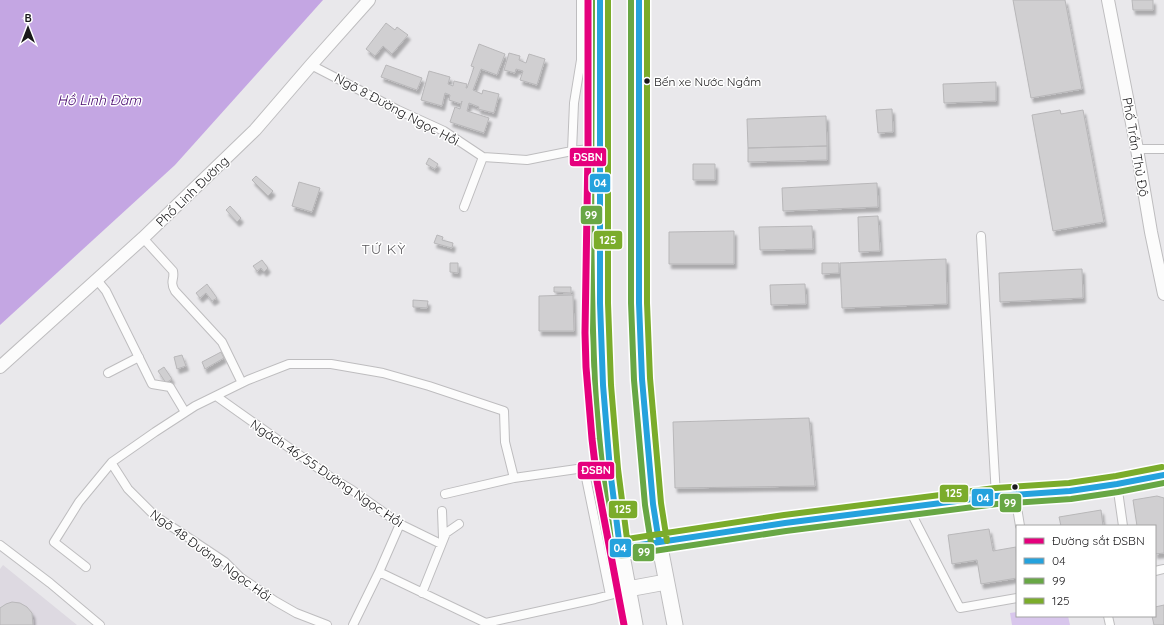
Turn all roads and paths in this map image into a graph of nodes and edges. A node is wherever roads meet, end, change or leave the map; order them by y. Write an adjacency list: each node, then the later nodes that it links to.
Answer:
1 (369, 0): 6 (street, Phố Linh Đường)
2 (581, 0): 10 (street)
3 (600, 0): 7 (highway)
4 (639, 0): 37 (highway)
5 (1108, 0): 8 (street, Phố Trần Thủ Độ)
6 (311, 65): 11 (street, Ngõ 8 Đường Ngọc Hồi); 14 (street, Phố Linh Đường)
7 (599, 148): 10 (street, Ngõ 8 Đường Ngọc Hồi); 39 (highway)
8 (1137, 149): 9 (street); 16 (street, Phố Trần Thủ Độ)
9 (1164, 149)
10 (572, 150): 11 (street, Ngõ 8 Đường Ngọc Hồi)
11 (483, 157): 12 (street)
12 (464, 207)
13 (981, 236): 29 (street)
14 (143, 238): 15 (street, Phố Linh Đường); 20 (street)
15 (97, 280): 17 (street); 18 (street, Phố Linh Đường)
16 (1164, 294)
17 (139, 357): 19 (street); 22 (street)
18 (0, 368)
19 (108, 373)
20 (242, 383): 21 (street); 25 (street)
21 (216, 396): 22 (street); 32 (street, Ngách 46/55 Đường Ngọc Hồi)
22 (185, 412): 23 (street)
23 (112, 464): 40 (street); 49 (street, Ngõ 48 Đường Ngọc Hồi)
24 (1164, 476): 26 (main road)
25 (514, 478): 27 (street); 45 (street)
26 (1117, 484): 28 (main road); 35 (street)
27 (445, 494)
28 (1015, 495): 29 (main road); 34 (street)
29 (996, 496): 30 (main road)
30 (908, 507): 37 (main road); 46 (street)
31 (442, 511): 36 (street)
32 (400, 524): 36 (street, Ngách 46/55 Đường Ngọc Hồi); 41 (street)
33 (459, 524): 36 (street)
34 (1020, 525)
35 (1124, 525)
36 (444, 538): 44 (street)
37 (659, 542): 39 (highway); 42 (highway)
38 (0, 545): 48 (street)
39 (620, 548): 43 (highway)
40 (86, 567)
41 (380, 569): 44 (street); 50 (street)
42 (666, 582): 43 (highway); 52 (highway)
43 (628, 589): 45 (street); 51 (highway)
44 (422, 593): 47 (street)
45 (610, 595): 47 (street)
46 (1016, 598)
47 (486, 624)
48 (100, 625)
49 (327, 625)
50 (353, 625)
51 (635, 625)
52 (675, 625)

